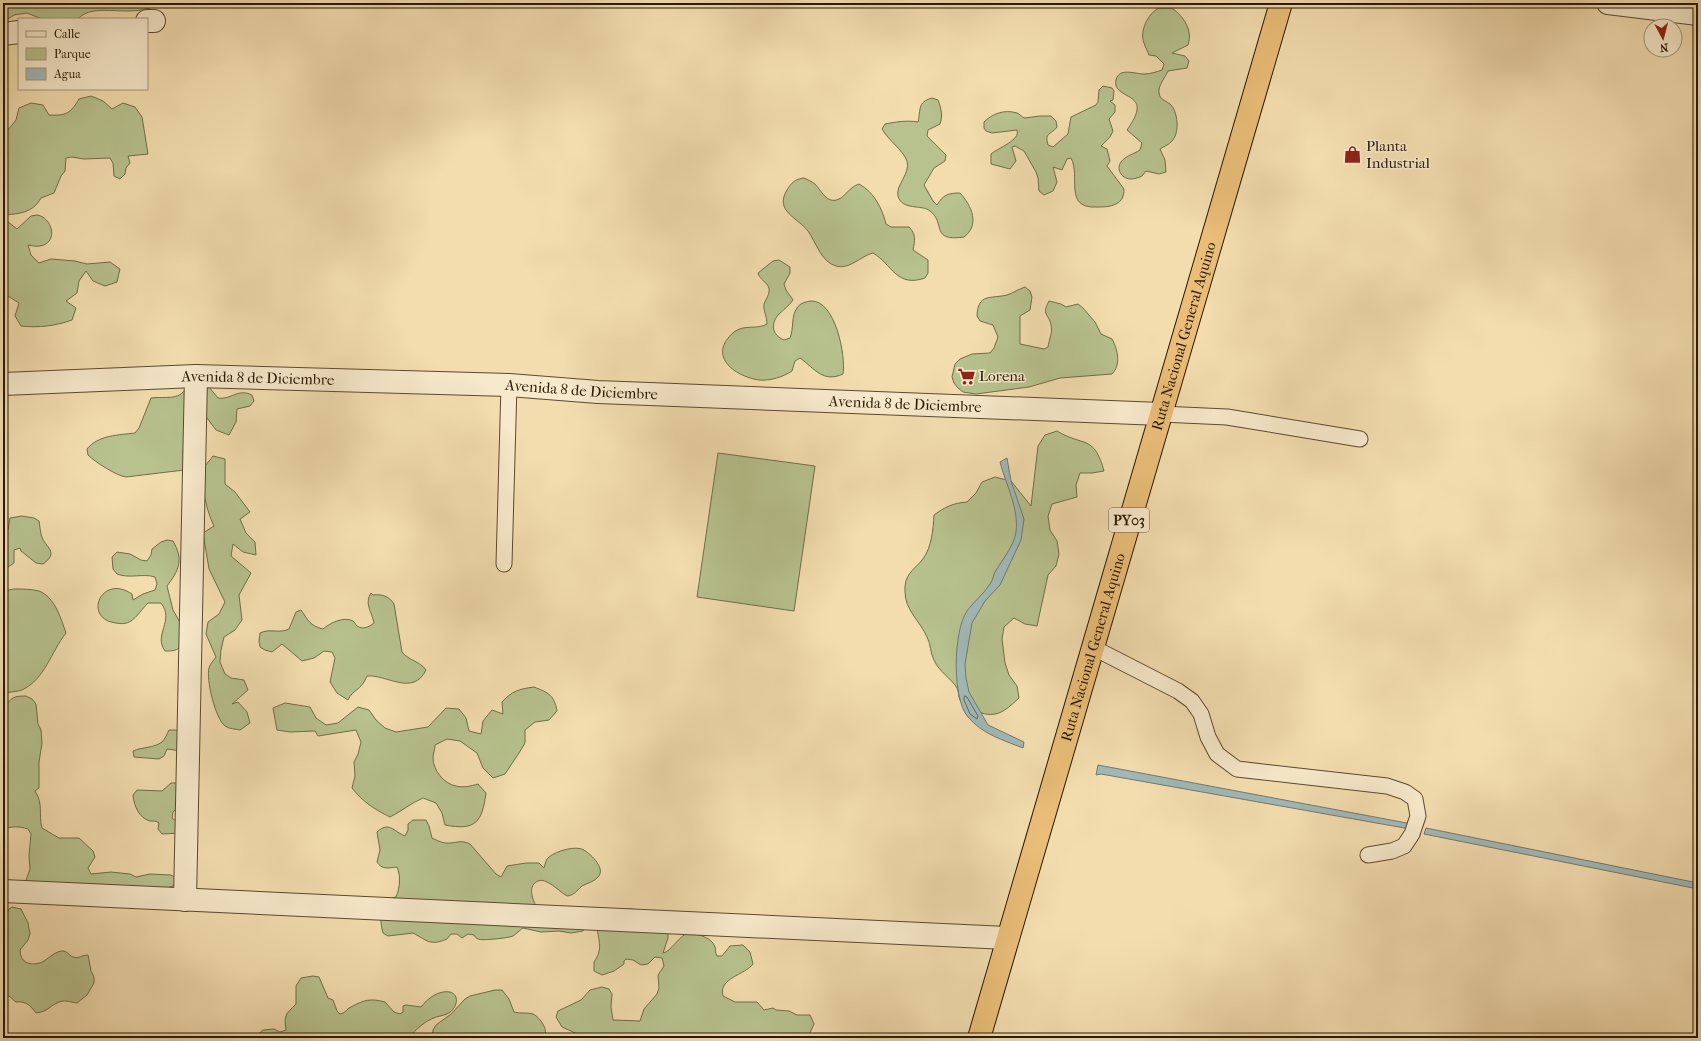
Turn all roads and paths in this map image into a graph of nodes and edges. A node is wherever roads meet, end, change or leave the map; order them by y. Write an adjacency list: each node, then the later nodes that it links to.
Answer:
1 (1281, 3): 9 (highway, Ruta Nacional General Aquino / PY03)
2 (1608, 3): 3 (street)
3 (1698, 14)
4 (18, 32): 5 (street)
5 (3, 34)
6 (196, 376): 7 (street, Avenida 8 de Diciembre); 8 (street, Avenida 8 de Diciembre); 15 (street)
7 (3, 384)
8 (509, 385): 9 (street, Avenida 8 de Diciembre); 11 (lane)
9 (1161, 414): 10 (lane); 12 (highway, Ruta Nacional General Aquino / PY03)
10 (1360, 439)
11 (504, 564)
12 (1092, 647): 13 (lane); 16 (highway, Ruta Nacional General Aquino / PY03)
13 (1368, 855)
14 (3, 891): 15 (street)
15 (185, 900): 16 (street)
16 (1007, 938): 17 (highway, Ruta Nacional General Aquino / PY03)
17 (979, 1038)

